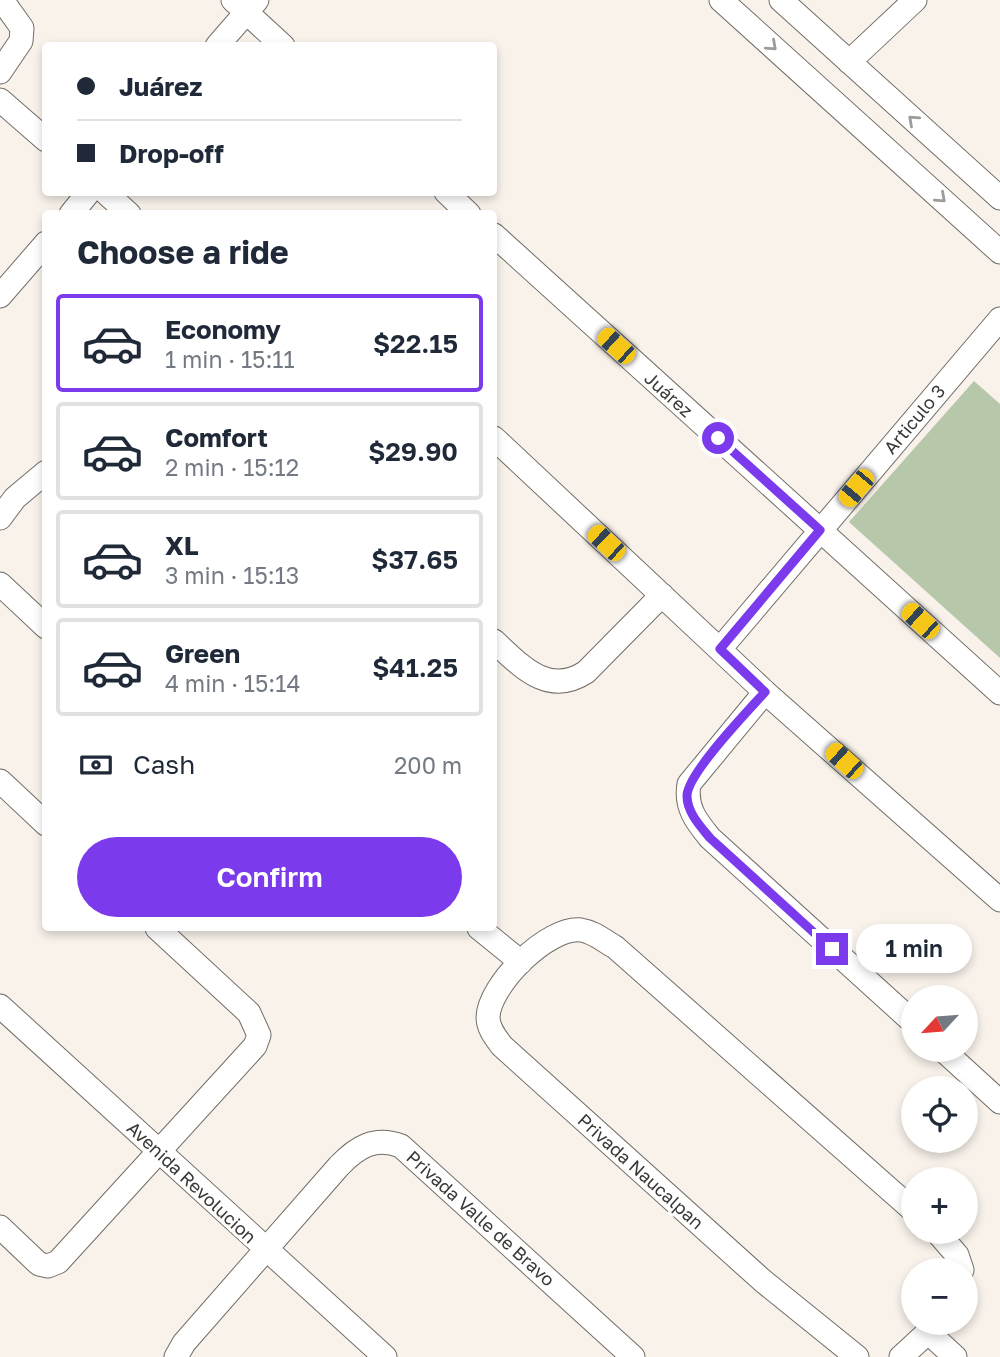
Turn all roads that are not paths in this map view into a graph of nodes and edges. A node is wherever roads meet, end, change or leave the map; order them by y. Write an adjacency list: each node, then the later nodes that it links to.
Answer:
1 (2, 0): 9 (street)
2 (721, 0): 21 (street, one-way to 21)
3 (780, 0): 8 (street)
4 (915, 0): 8 (street)
5 (246, 4): 6 (street); 7 (street)
6 (220, 42)
7 (279, 42)
8 (849, 62): 15 (street, one-way to 8)
9 (0, 72)
10 (0, 100): 11 (street)
11 (42, 137)
12 (86, 196): 16 (street)
13 (110, 196): 17 (street)
14 (450, 196): 18 (street)
15 (1000, 198)
16 (74, 210)
17 (125, 210)
18 (465, 210)
19 (497, 238): 28 (street, Juárez)
20 (42, 248): 22 (street)
21 (1000, 252)
22 (0, 296)
23 (1000, 319): 28 (street, Articulo 3)
24 (497, 441): 30 (street)
25 (42, 474): 26 (street)
26 (8, 492): 27 (street)
27 (0, 518)
28 (820, 530): 33 (street, Articulo 3); 35 (street, Juárez)
29 (0, 584): 31 (street)
30 (662, 595): 32 (street); 33 (street)
31 (42, 622)
32 (497, 643)
33 (720, 649): 34 (street)
34 (765, 692): 38 (street); 43 (street)
35 (1000, 693)
36 (0, 781): 37 (street)
37 (42, 820)
38 (1000, 900)
39 (160, 931): 46 (street)
40 (483, 931): 41 (street)
41 (521, 962): 47 (street, Privada Naucalpan); 57 (street, Privada Naucalpan)
42 (0, 1006): 46 (street, Avenida Revolucion)
43 (901, 1011)
44 (956, 1062): 45 (street)
45 (1000, 1102)
46 (158, 1150): 48 (street); 50 (street, Avenida Revolucion)
47 (901, 1200)
48 (0, 1227)
49 (947, 1244): 51 (street)
50 (264, 1248): 54 (street); 55 (street, Avenida Revolucion); 56 (street, Privada Valle de Bravo)
51 (958, 1258)
52 (925, 1335): 58 (street)
53 (938, 1335): 59 (street)
54 (176, 1357)
55 (385, 1357)
56 (634, 1357)
57 (857, 1357)
58 (901, 1357)
59 (955, 1357)

